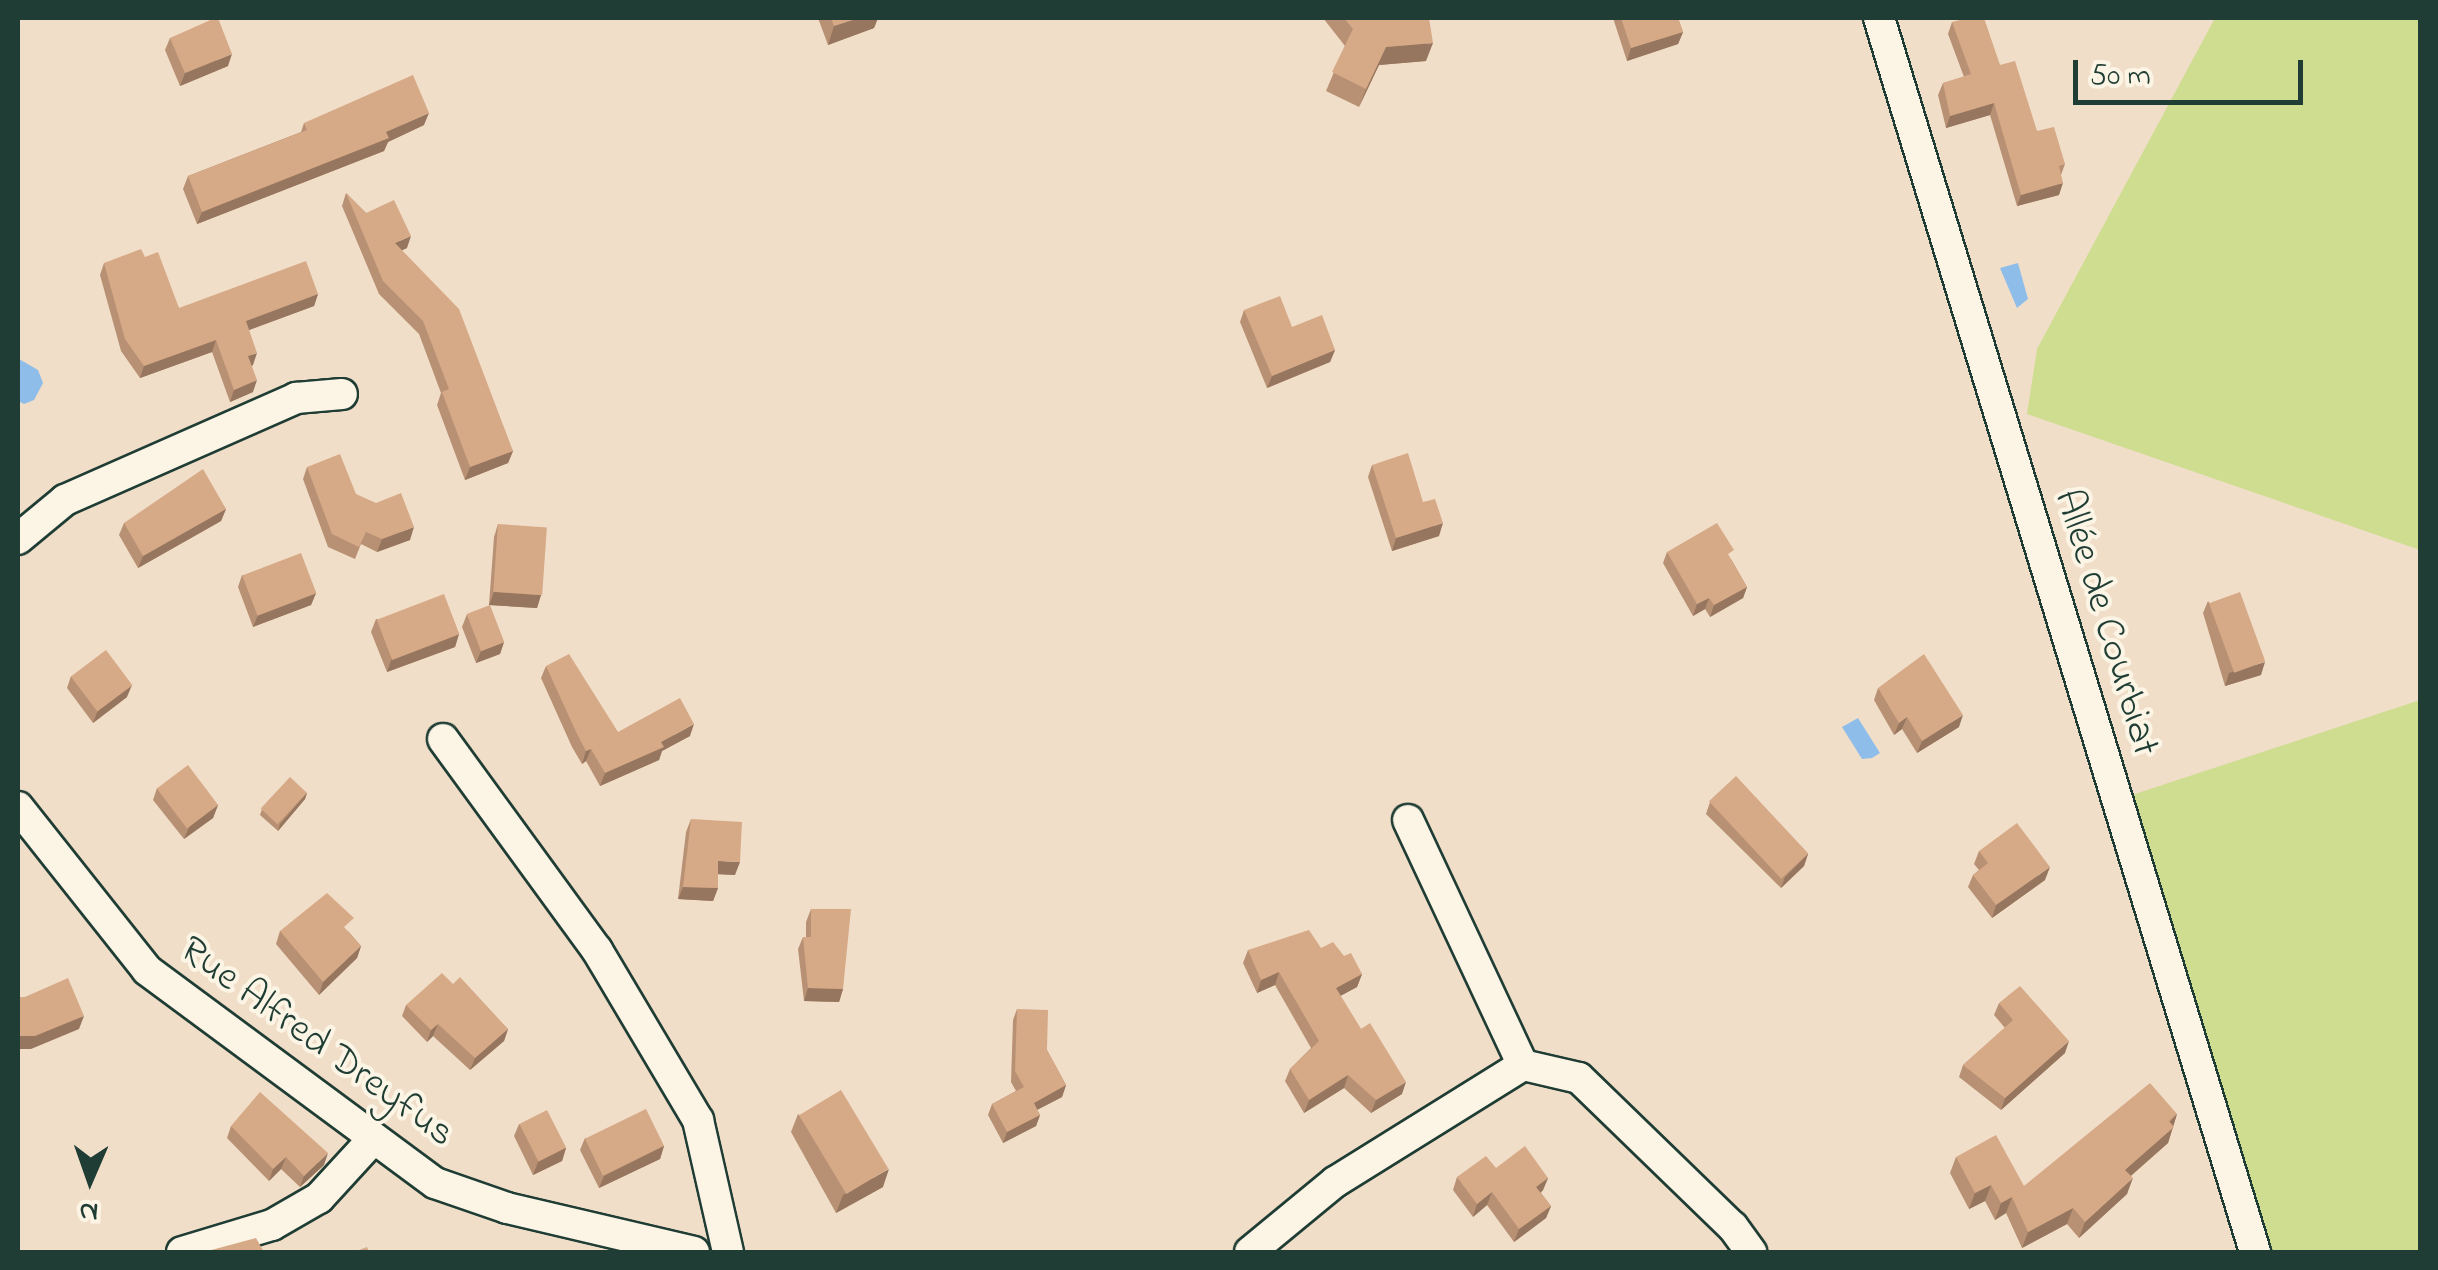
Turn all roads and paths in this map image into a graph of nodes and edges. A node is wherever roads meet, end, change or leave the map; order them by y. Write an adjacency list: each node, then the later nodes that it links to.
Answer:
1 (1879, 18): 14 (street, Allée de Courbiat)
2 (342, 394): 3 (street)
3 (18, 540)
4 (444, 740): 11 (street)
5 (18, 807): 8 (street, Rue Alfred Dreyfus)
6 (1408, 820): 7 (street)
7 (1523, 1065): 12 (street); 13 (street)
8 (374, 1138): 9 (street); 10 (street, Rue Alfred Dreyfus)
9 (182, 1252)
10 (694, 1252)
11 (728, 1252)
12 (1250, 1252)
13 (1751, 1252)
14 (2254, 1252)

